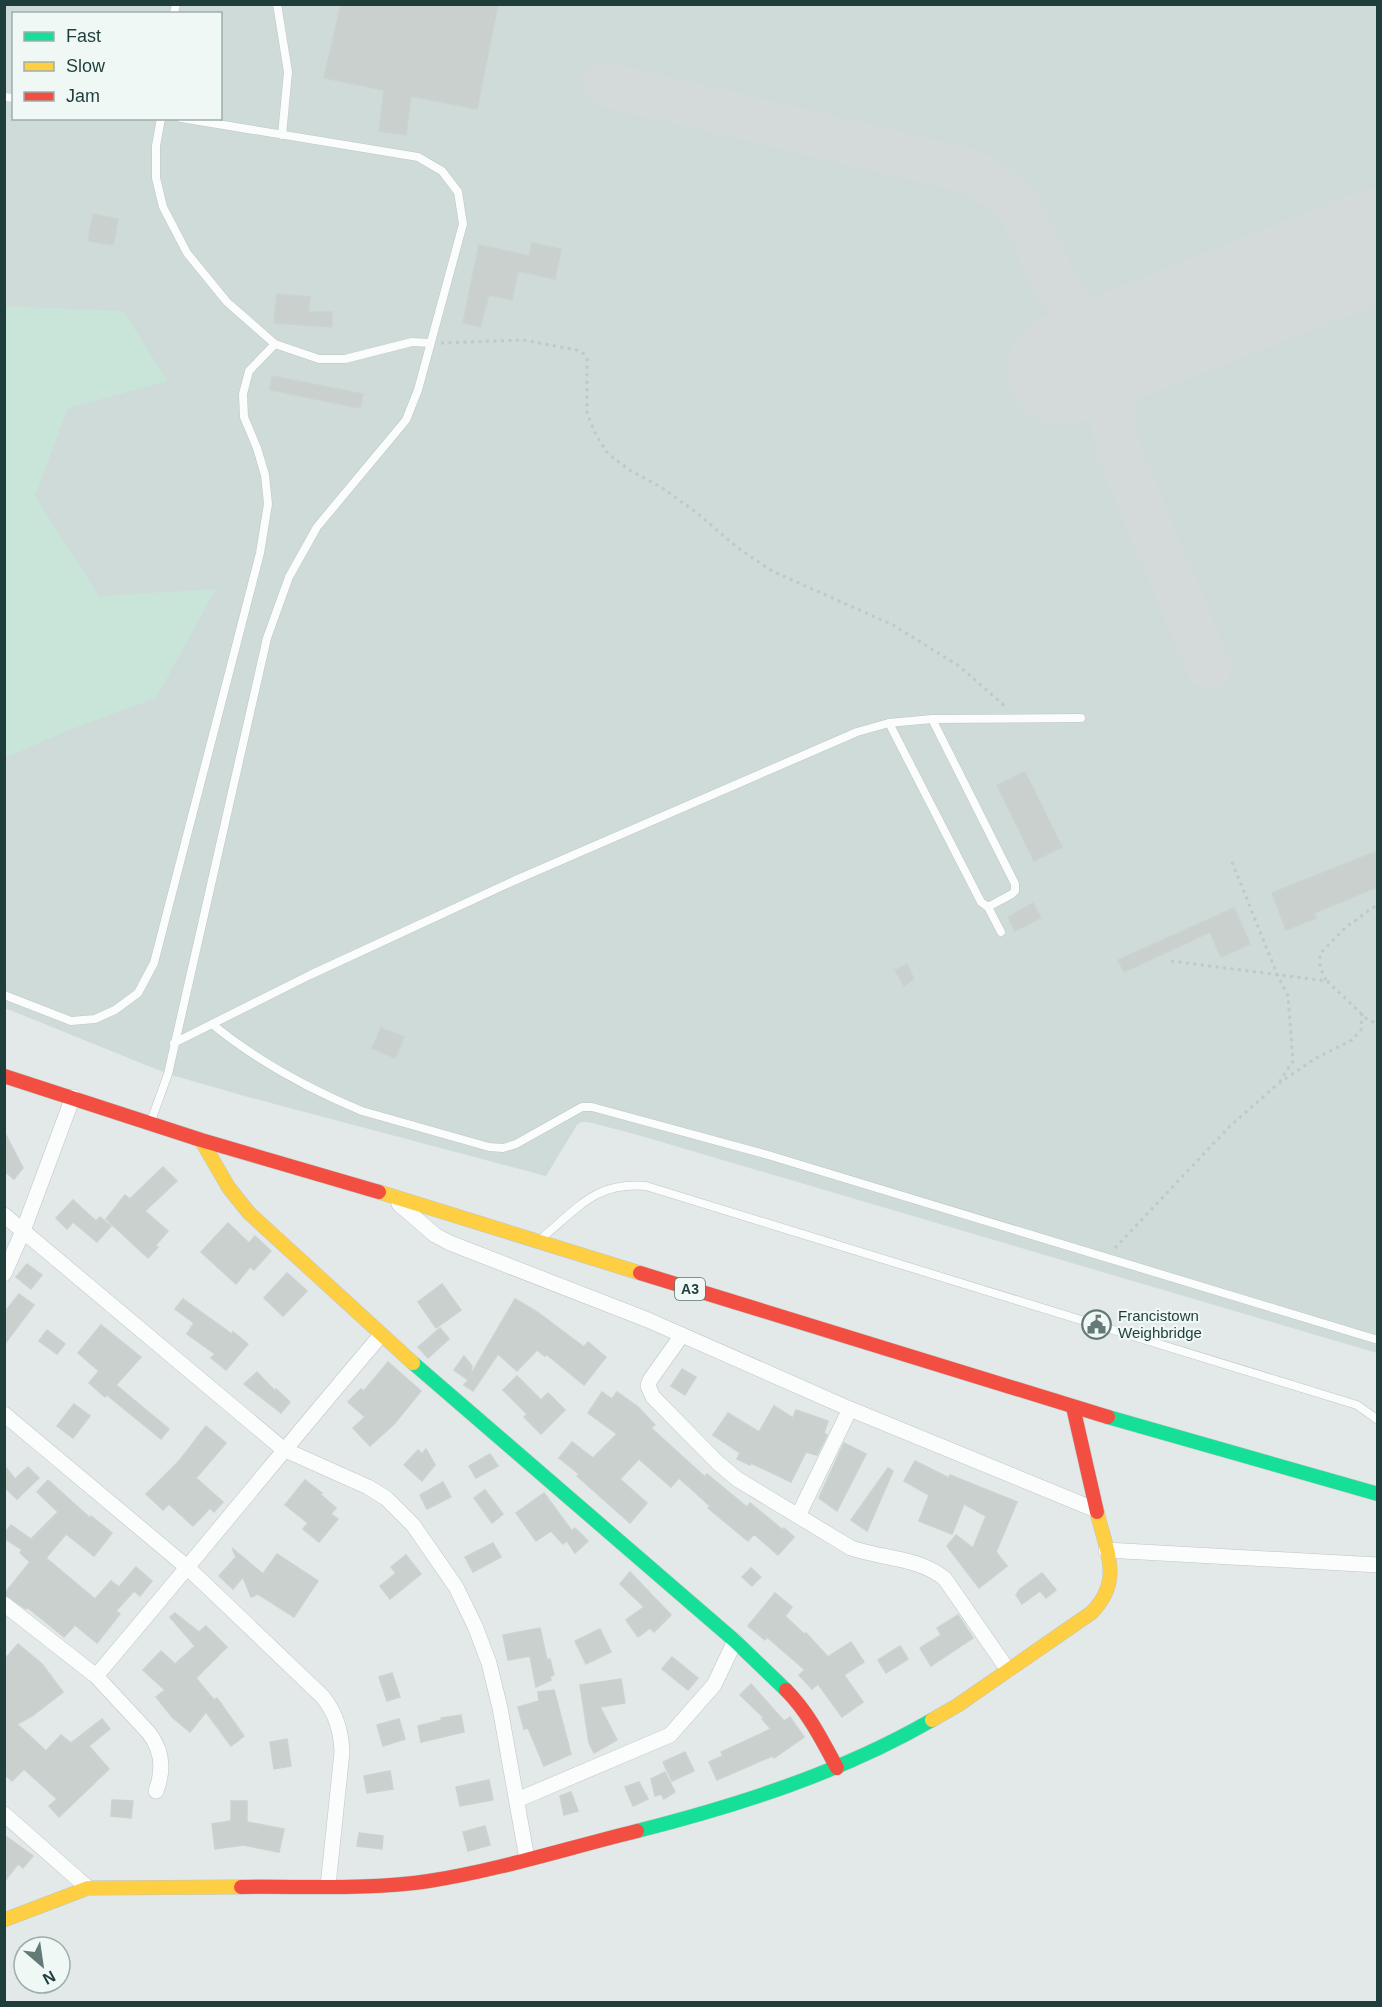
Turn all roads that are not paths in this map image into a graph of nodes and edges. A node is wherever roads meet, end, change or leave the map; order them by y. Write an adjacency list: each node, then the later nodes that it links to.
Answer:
1 (277, 4): 4 (lane)
2 (161, 120): 6 (lane)
3 (194, 120): 4 (lane)
4 (282, 135): 5 (lane)
5 (430, 343): 6 (lane); 14 (lane)
6 (275, 344): 12 (lane)
7 (932, 718): 8 (lane); 9 (lane); 10 (lane)
8 (1081, 718)
9 (890, 723): 10 (lane); 13 (lane)
10 (988, 907): 11 (lane)
11 (1001, 932)
12 (4, 995)
13 (212, 1023): 14 (lane); 26 (lane)
14 (174, 1043): 17 (lane)
15 (4, 1076): 16 (main road, A3)
16 (73, 1097): 17 (main road, A3); 21 (street)
17 (150, 1123): 18 (main road, A3)
18 (201, 1140): 19 (main road, A3); 24 (main road)
19 (391, 1196): 22 (main road, A3); 25 (street)
20 (4, 1215): 21 (street)
21 (23, 1231): 23 (street); 31 (street)
22 (538, 1242): 27 (main road, A3); 30 (lane)
23 (4, 1274)
24 (381, 1335): 31 (street); 39 (main road)
25 (682, 1335): 28 (street); 34 (street)
26 (1377, 1340)
27 (1073, 1407): 32 (main road, A3); 33 (main road)
28 (850, 1409): 33 (street); 34 (street)
29 (4, 1413): 37 (street)
30 (1377, 1420)
31 (283, 1449): 37 (street); 44 (street)
32 (1377, 1494)
33 (1096, 1510): 35 (main road)
34 (798, 1516): 40 (street)
35 (1106, 1550): 36 (street); 40 (main road)
36 (1377, 1565)
37 (188, 1568): 41 (street); 47 (street)
38 (4, 1604): 41 (street)
39 (735, 1641): 42 (main road); 44 (street)
40 (1008, 1670): 42 (main road)
41 (96, 1677): 43 (street)
42 (837, 1768): 46 (main road)
43 (156, 1791)
44 (517, 1800): 46 (street)
45 (4, 1814): 48 (street)
46 (527, 1859): 47 (main road)
47 (328, 1886): 48 (main road)
48 (88, 1888): 49 (main road)
49 (4, 1920)

